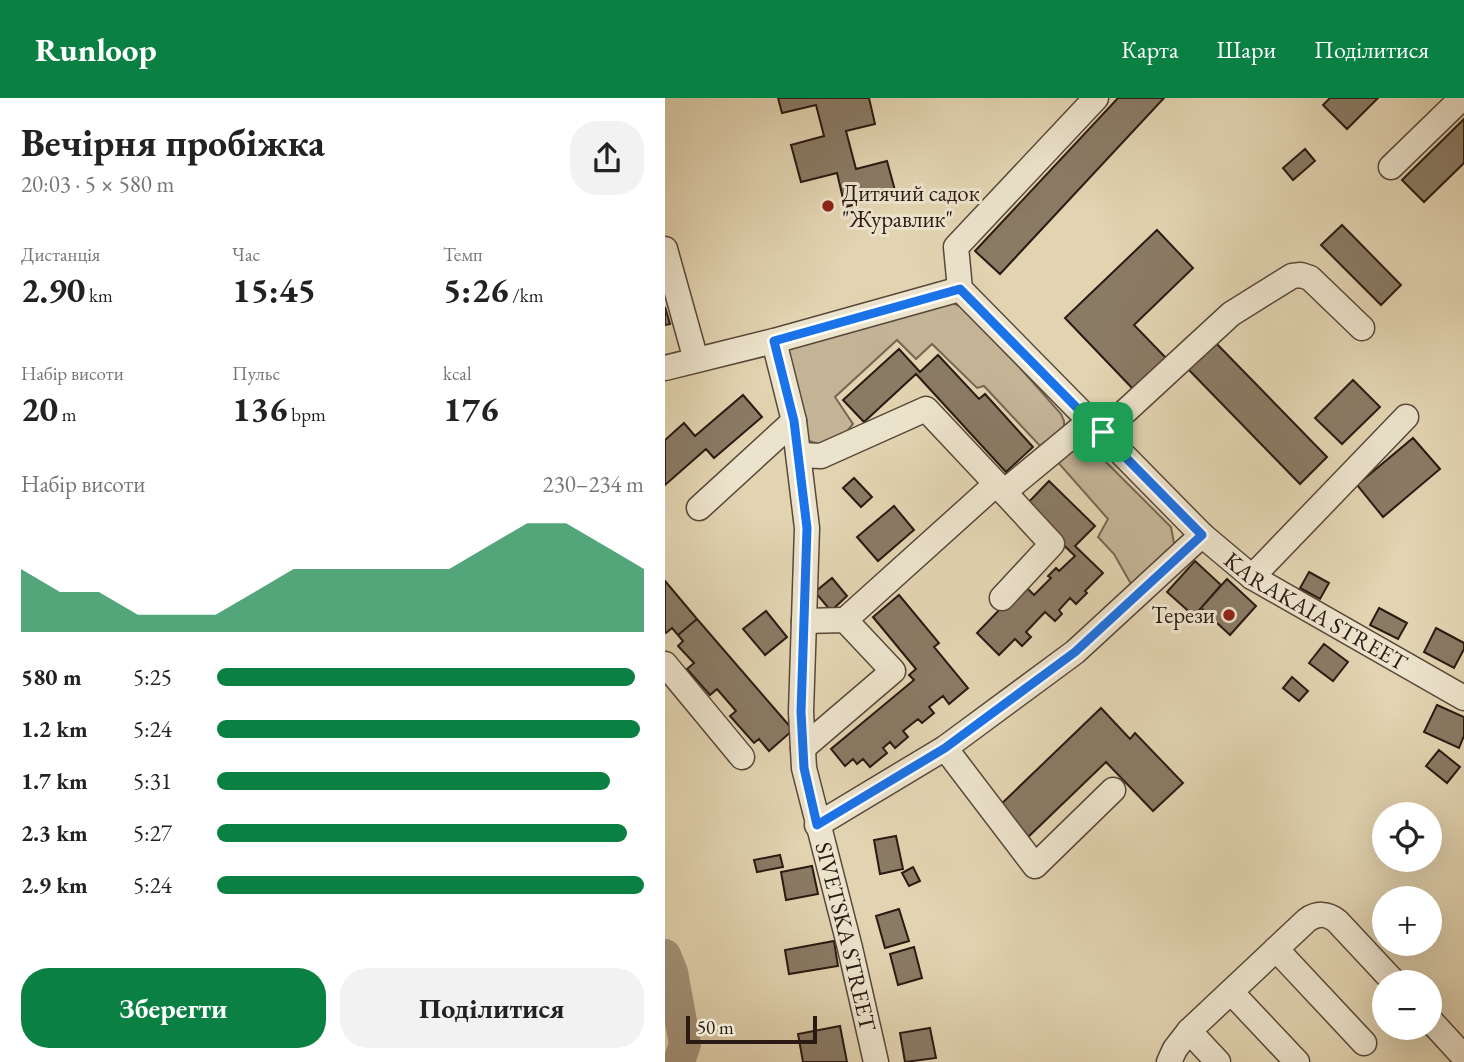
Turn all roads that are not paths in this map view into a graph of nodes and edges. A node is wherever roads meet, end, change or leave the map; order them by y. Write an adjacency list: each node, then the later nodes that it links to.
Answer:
1 (1095, 98): 5 (street)
2 (1462, 98): 3 (street)
3 (1391, 167)
4 (665, 249): 8 (street)
5 (960, 289): 7 (street); 12 (street, KARAKAIA STREET)
6 (1362, 328): 12 (street)
7 (774, 341): 8 (street); 11 (street, SIVETSKA STREET)
8 (696, 360): 9 (street)
9 (665, 368)
10 (1406, 417): 17 (street)
11 (794, 421): 13 (street, SIVETSKA STREET); 15 (street)
12 (1097, 426): 14 (street); 16 (street, KARAKAIA STREET)
13 (799, 455): 14 (street); 20 (street, SIVETSKA STREET)
14 (1000, 488): 18 (street); 19 (street)
15 (699, 508)
16 (1202, 535): 17 (street, KARAKAIA STREET); 24 (street)
17 (1252, 577): 22 (street, KARAKAIA STREET)
18 (1002, 598)
19 (845, 620): 20 (street); 23 (street)
20 (804, 621): 23 (street, SIVETSKA STREET)
21 (665, 664): 25 (street)
22 (1464, 698)
23 (803, 748): 27 (street, SIVETSKA STREET)
24 (945, 748): 26 (street); 27 (street)
25 (742, 757)
26 (1113, 790)
27 (817, 825): 35 (street, SIVETSKA STREET)
28 (1276, 950): 29 (street); 30 (street); 33 (street)
29 (1383, 970)
30 (1231, 992): 31 (street); 38 (street)
31 (1189, 1031): 36 (street); 37 (street)
32 (1442, 1033): 34 (street)
33 (1364, 1043)
34 (1464, 1056)
35 (876, 1062)
36 (1169, 1062)
37 (1219, 1062)
38 (1297, 1062)

